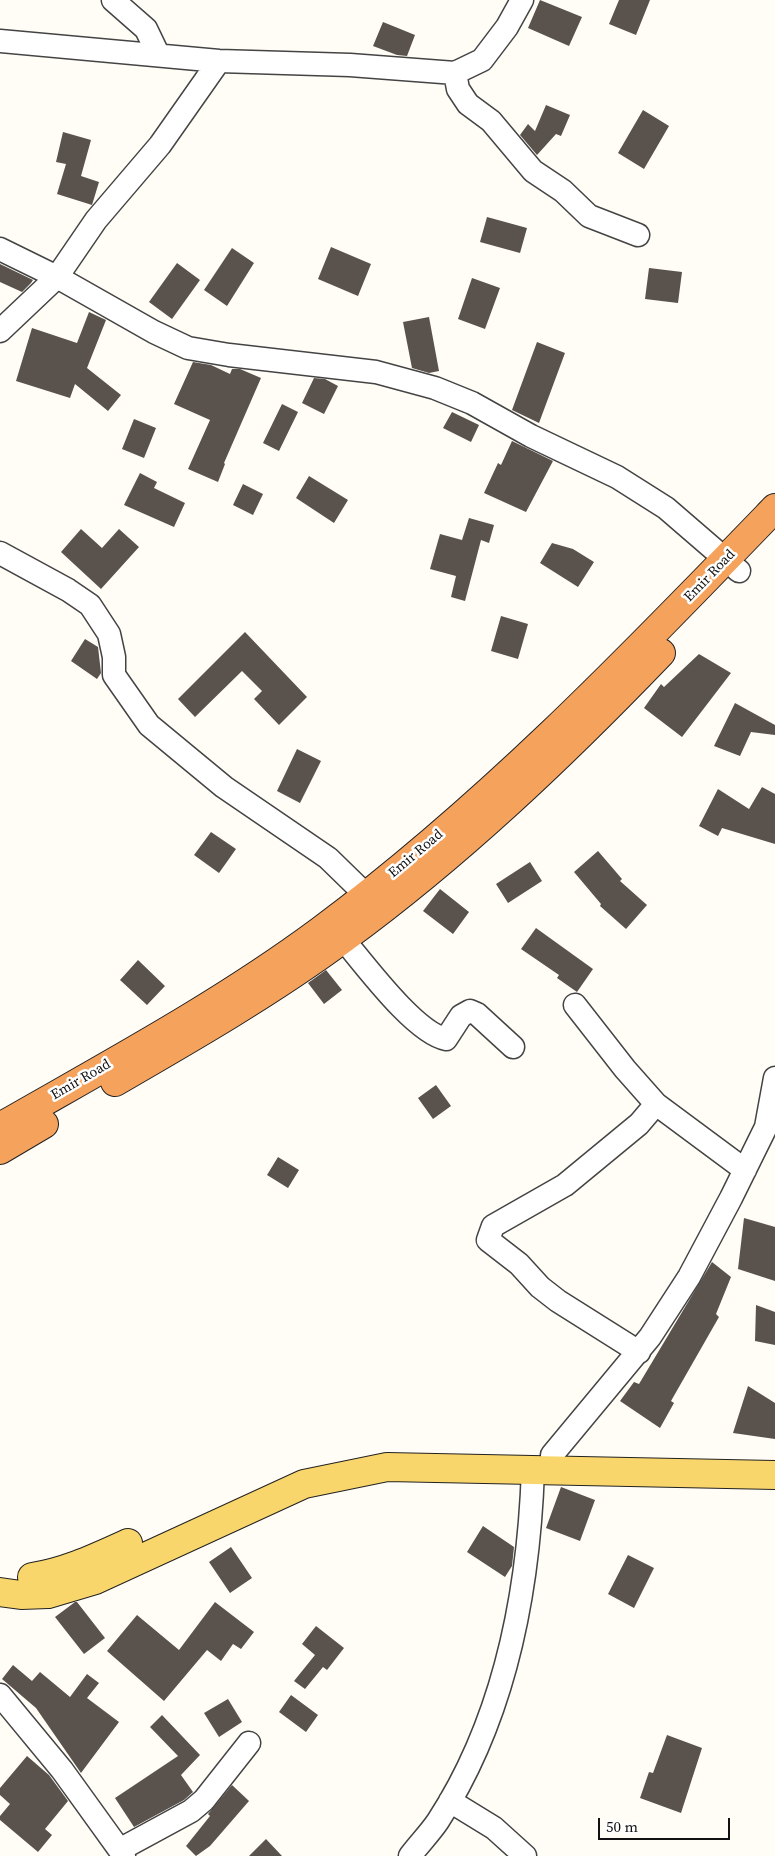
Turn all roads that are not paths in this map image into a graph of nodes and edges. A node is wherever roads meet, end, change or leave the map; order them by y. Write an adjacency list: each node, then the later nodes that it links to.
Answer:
1 (113, 0): 4 (street)
2 (522, 0): 6 (street)
3 (0, 41): 4 (street)
4 (158, 54): 5 (street)
5 (219, 61): 6 (street); 9 (street)
6 (455, 73): 7 (street)
7 (638, 235)
8 (0, 248): 9 (street)
9 (57, 277): 10 (street); 14 (street)
10 (0, 331)
11 (775, 508): 14 (highway, Emir Road)
12 (775, 535): 14 (highway, Emir Road)
13 (0, 553): 15 (street)
14 (733, 565): 15 (highway, Emir Road); 16 (highway, Emir Road)
15 (366, 896): 21 (highway, Emir Road)
16 (343, 939): 18 (street); 23 (highway, Emir Road)
17 (575, 1005): 20 (street)
18 (513, 1047)
19 (775, 1078): 22 (street)
20 (656, 1104): 24 (street); 25 (street)
21 (0, 1127)
22 (770, 1130): 24 (street)
23 (0, 1150)
24 (745, 1170): 25 (street)
25 (639, 1352): 27 (street)
26 (775, 1460): 27 (main road)
27 (543, 1462): 28 (main road); 29 (main road); 30 (main road); 33 (street)
28 (775, 1475)
29 (0, 1576)
30 (0, 1592)
31 (3, 1704): 34 (street)
32 (249, 1742): 34 (street)
33 (450, 1801): 35 (street); 36 (street)
34 (122, 1853)
35 (410, 1856)
36 (525, 1856)

